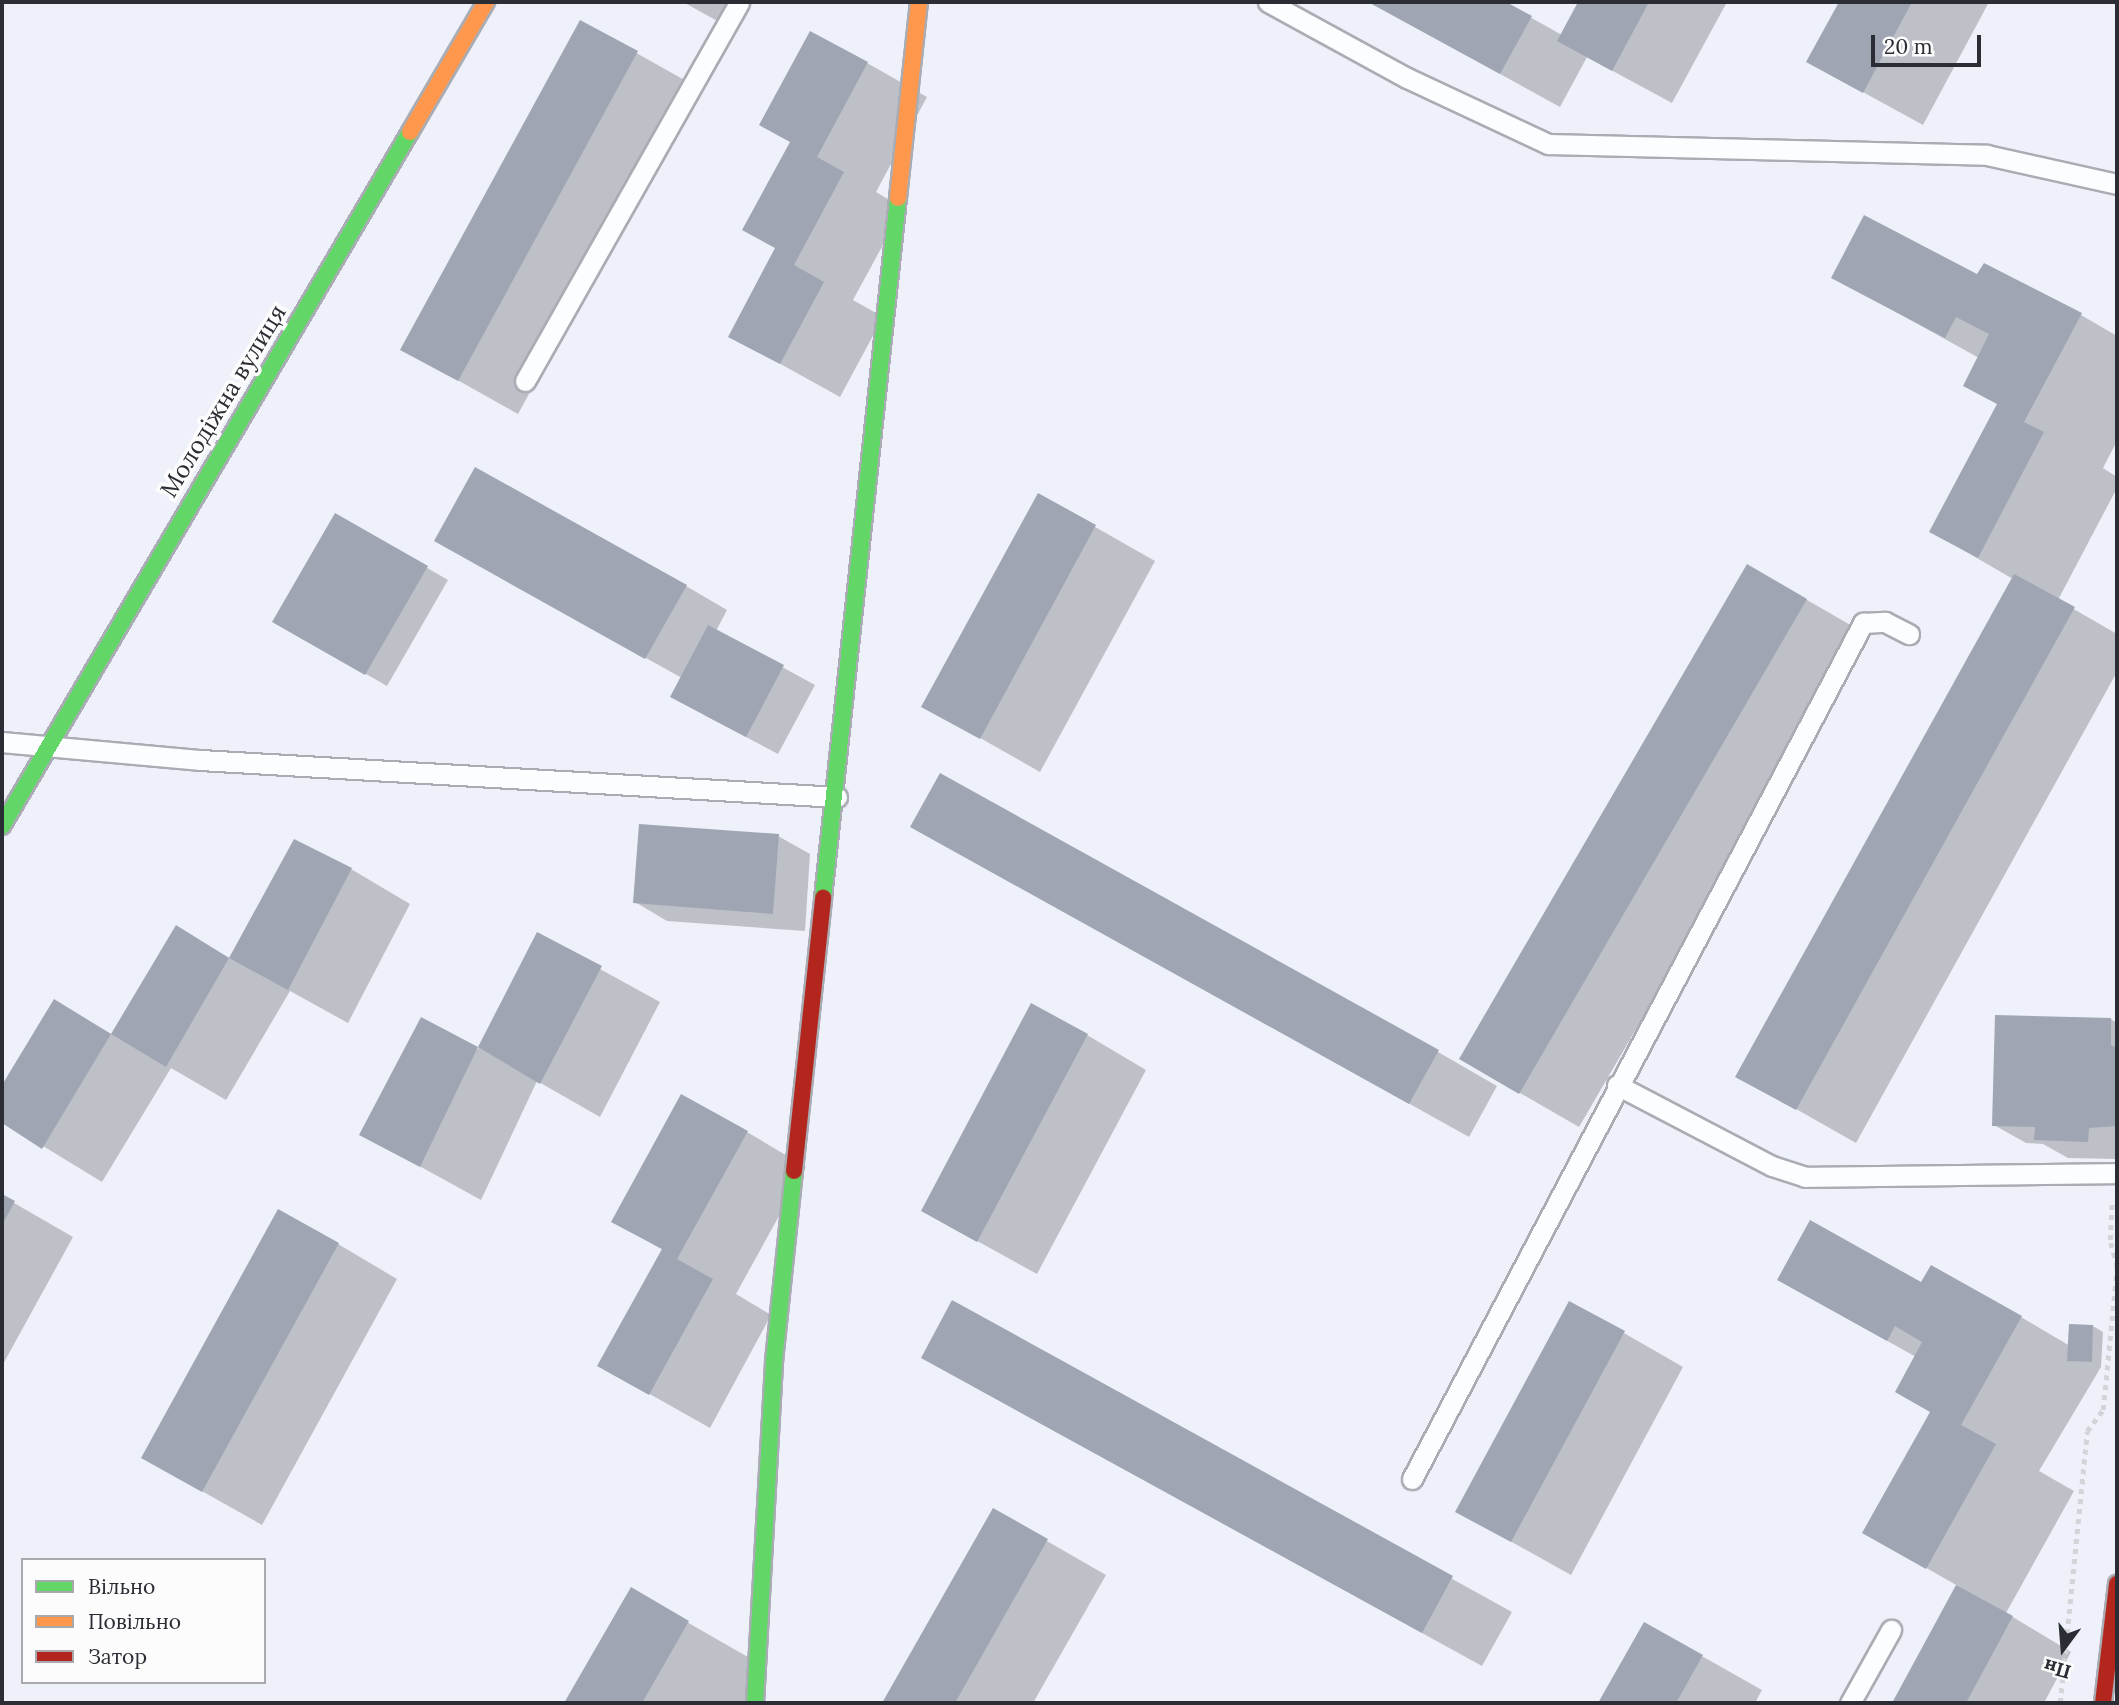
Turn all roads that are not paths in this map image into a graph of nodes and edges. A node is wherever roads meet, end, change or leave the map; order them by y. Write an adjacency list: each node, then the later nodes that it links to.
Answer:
1 (486, 2): 9 (street, Молодіжна вулиця)
2 (739, 2): 6 (lane)
3 (919, 2): 10 (street)
4 (1268, 2): 5 (lane)
5 (2117, 184)
6 (525, 381)
7 (1909, 634): 12 (lane)
8 (2, 742): 9 (lane)
9 (45, 746): 10 (lane); 11 (street, Молодіжна вулиця)
10 (837, 797): 17 (street)
11 (2, 826)
12 (1617, 1085): 13 (lane); 14 (lane)
13 (2117, 1173)
14 (1412, 1479)
15 (2117, 1584): 19 (street)
16 (1891, 1630): 18 (lane)
17 (755, 1703)
18 (1850, 1703)
19 (2103, 1703)

